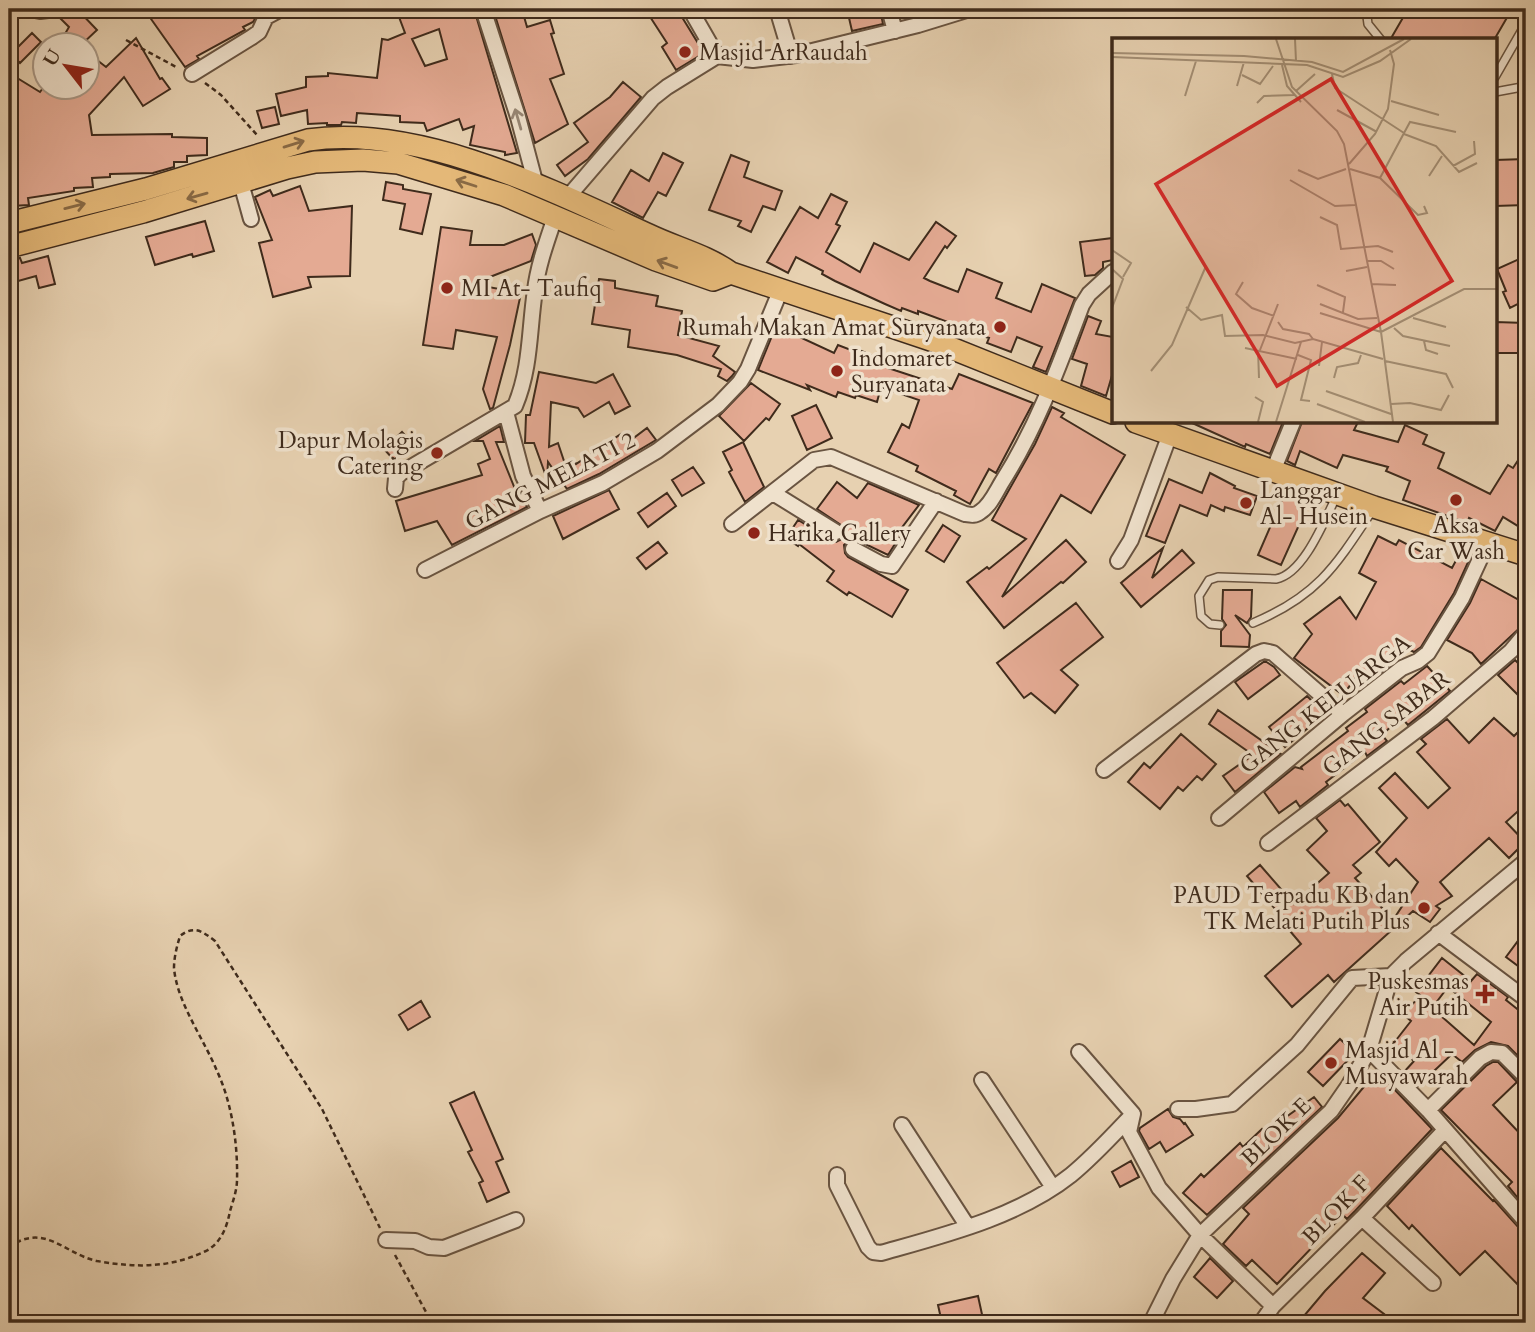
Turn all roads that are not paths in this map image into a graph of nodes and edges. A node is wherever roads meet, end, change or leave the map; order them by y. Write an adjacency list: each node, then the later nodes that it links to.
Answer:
1 (30, 9): 2 (street)
2 (56, 9)
3 (281, 9): 15 (street)
4 (483, 9): 20 (street, one-way to 4)
5 (690, 9): 14 (street)
6 (777, 9): 13 (street)
7 (890, 9): 11 (street)
8 (970, 9): 11 (street)
9 (1366, 9): 12 (lane)
10 (1526, 23): 16 (lane)
11 (895, 31): 13 (street)
12 (1379, 38)
13 (791, 56): 14 (street)
14 (717, 57): 21 (street)
15 (192, 74)
16 (1496, 75)
17 (1526, 84): 18 (lane)
18 (1496, 92)
19 (241, 183): 22 (main road, one-way to 19); 24 (street); 26 (main road, one-way to 26)
20 (536, 185): 21 (main road); 22 (main road); 25 (main road, one-way to 20)
21 (567, 198): 27 (main road)
22 (530, 206): 23 (main road)
23 (555, 217): 27 (main road, one-way to 23); 31 (street)
24 (251, 219)
25 (9, 223)
26 (9, 247)
27 (731, 273): 29 (main road)
28 (1112, 273): 30 (street)
29 (781, 289): 30 (main road); 42 (street, GANG MELATI 2)
30 (1051, 387): 32 (main road); 40 (street)
31 (506, 412): 37 (street); 42 (street)
32 (1112, 413)
33 (1142, 424): 35 (main road)
34 (1292, 424): 36 (street)
35 (1170, 434): 36 (main road); 48 (street)
36 (1273, 471): 39 (main road)
37 (395, 488)
38 (773, 493): 40 (street); 43 (street); 44 (street)
39 (1338, 494): 41 (main road); 51 (lane)
40 (936, 501): 46 (street)
41 (1374, 507): 45 (main road); 50 (lane)
42 (540, 511): 49 (street, GANG MELATI 2)
43 (732, 524)
44 (836, 532)
45 (1487, 544): 47 (main road); 53 (street, GANG KELUARGA)
46 (853, 548)
47 (1526, 555)
48 (1118, 561)
49 (425, 570)
50 (1253, 623)
51 (1220, 625)
52 (1526, 633): 56 (street, GANG SABAR)
53 (1343, 714): 54 (street); 55 (street, GANG KELUARGA)
54 (1104, 770)
55 (1219, 818)
56 (1268, 843)
57 (1526, 861): 58 (street)
58 (1438, 933): 59 (street); 60 (street)
59 (1391, 976): 61 (street, BLOK E); 65 (street)
60 (1526, 999)
61 (1369, 1050): 66 (street); 76 (street, BLOK E)
62 (1079, 1052): 67 (street)
63 (1526, 1077): 66 (street)
64 (982, 1080): 71 (street)
65 (1178, 1109)
66 (1428, 1110): 69 (street)
67 (1133, 1114): 71 (street); 76 (street)
68 (902, 1125): 75 (street)
69 (1445, 1130): 72 (street, BLOK F); 74 (street)
70 (837, 1175): 75 (street)
71 (1052, 1186): 75 (street)
72 (1362, 1217): 78 (street); 79 (street, BLOK F)
73 (516, 1220): 77 (street)
74 (1526, 1222)
75 (968, 1227)
76 (1200, 1235): 79 (street); 81 (street, BLOK E)
77 (386, 1240)
78 (1433, 1283)
79 (1273, 1306): 80 (street, BLOK F)
80 (1266, 1322)
81 (1151, 1323)

